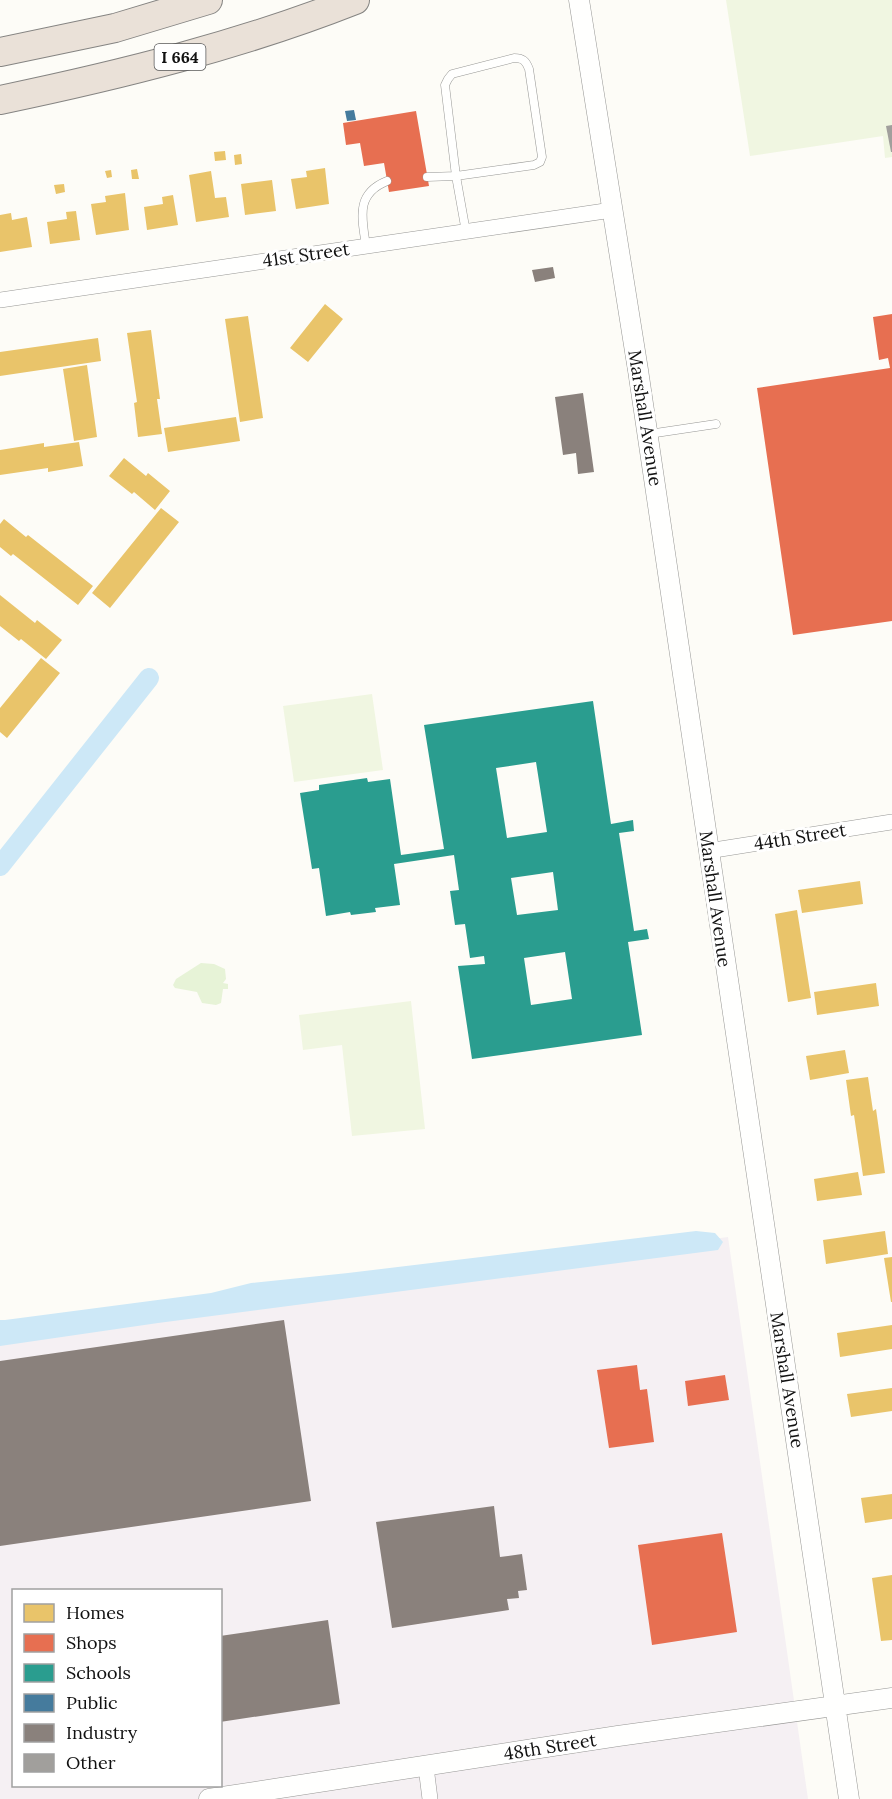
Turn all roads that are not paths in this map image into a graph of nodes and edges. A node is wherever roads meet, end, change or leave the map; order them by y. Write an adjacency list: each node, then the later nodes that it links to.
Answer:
1 (208, 0): 4 (highway, I 664)
2 (355, 0): 5 (highway, I 664)
3 (579, 0): 9 (street, Marshall Avenue)
4 (0, 52)
5 (0, 100)
6 (456, 176): 6 (lane); 7 (lane); 10 (lane)
7 (427, 177)
8 (387, 181): 11 (lane)
9 (612, 210): 10 (street, 41st Street); 14 (street, Marshall Avenue)
10 (466, 231): 11 (street, 41st Street)
11 (366, 246): 12 (street, 41st Street)
12 (0, 300)
13 (716, 424): 14 (lane)
14 (648, 435): 16 (street, Marshall Avenue)
15 (892, 822): 16 (street, 44th Street)
16 (708, 851): 18 (street, Marshall Avenue)
17 (892, 1698): 18 (street, 48th Street)
18 (835, 1706): 19 (street, 48th Street); 22 (street, Marshall Avenue)
19 (426, 1767): 20 (street, 48th Street); 21 (street)
20 (209, 1799)
21 (430, 1799)
22 (849, 1799)

